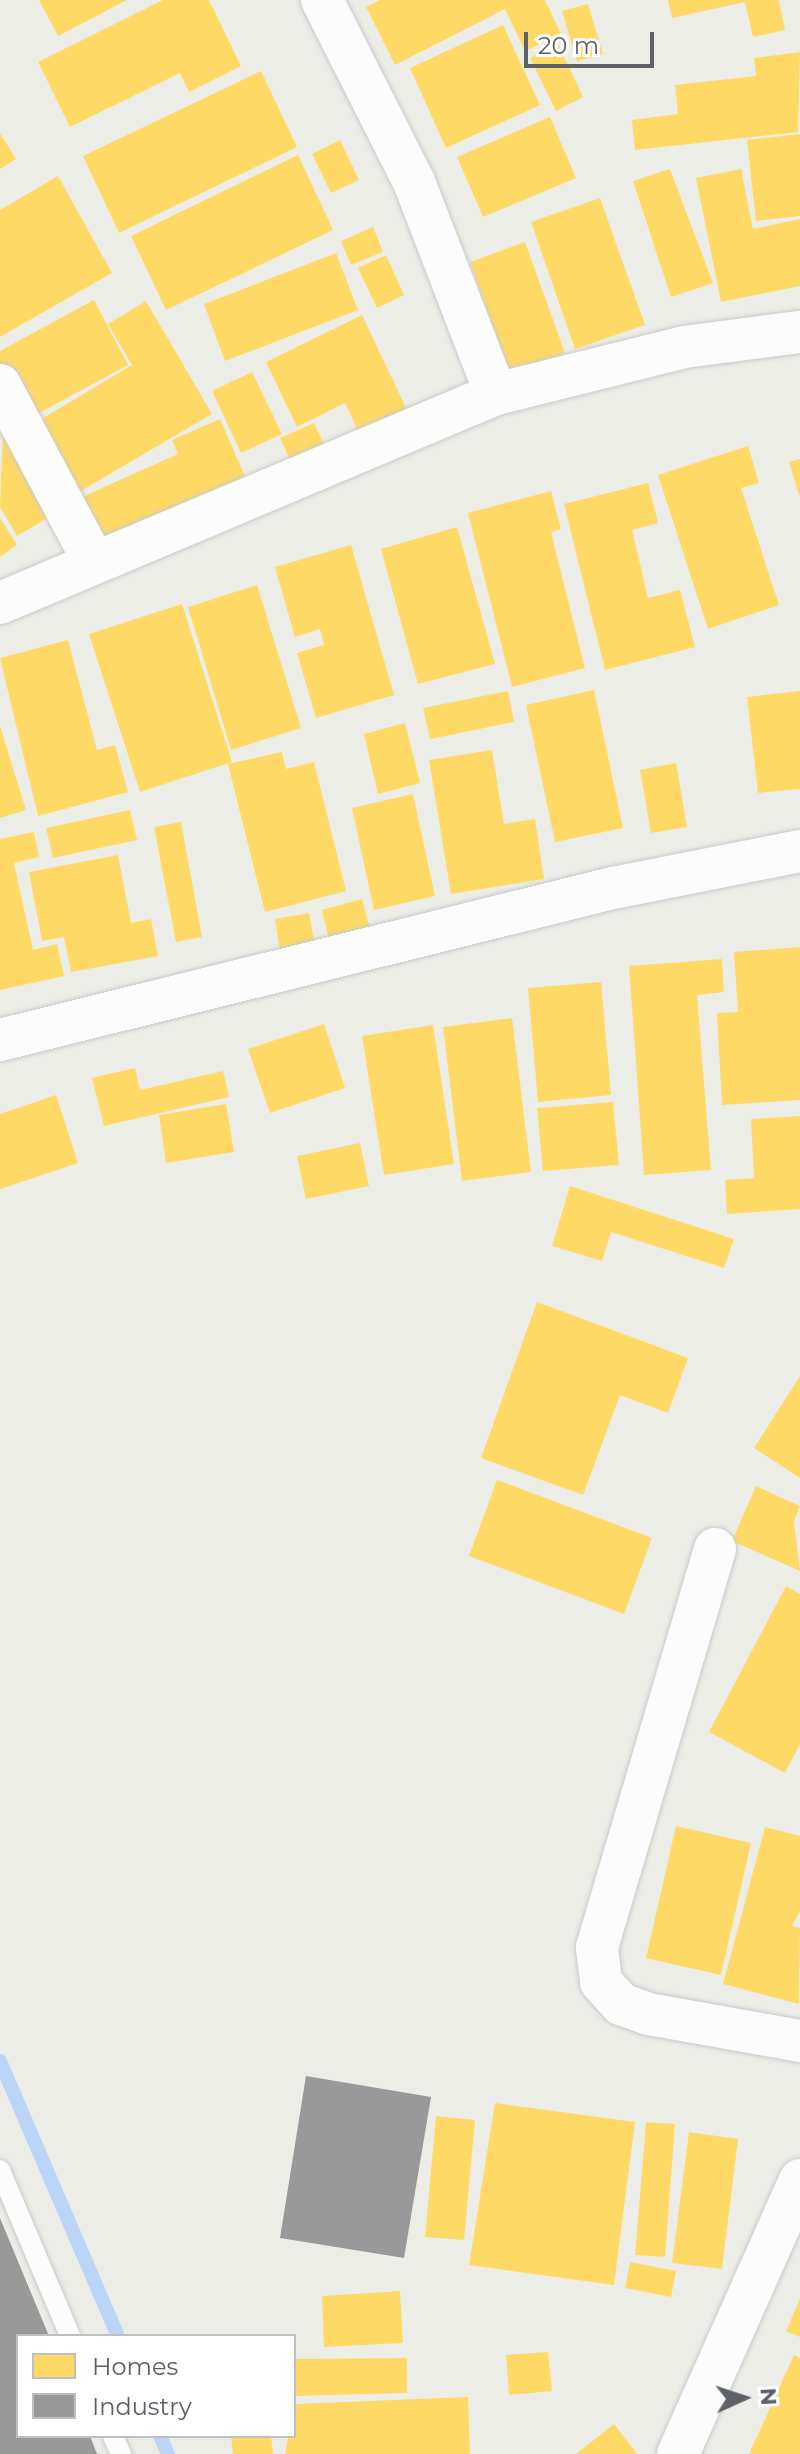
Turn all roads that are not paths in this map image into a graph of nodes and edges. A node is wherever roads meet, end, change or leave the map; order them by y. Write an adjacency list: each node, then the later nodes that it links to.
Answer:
1 (322, 0): 4 (street)
2 (800, 332): 4 (street)
3 (0, 385): 5 (street)
4 (496, 394): 5 (street)
5 (94, 562): 6 (street)
6 (0, 603)
7 (800, 851): 8 (street)
8 (0, 1040)
9 (715, 1549): 10 (street)
10 (800, 2041)
11 (0, 2170): 13 (lane)
12 (800, 2180): 14 (street)
13 (69, 2334)
14 (678, 2454)

